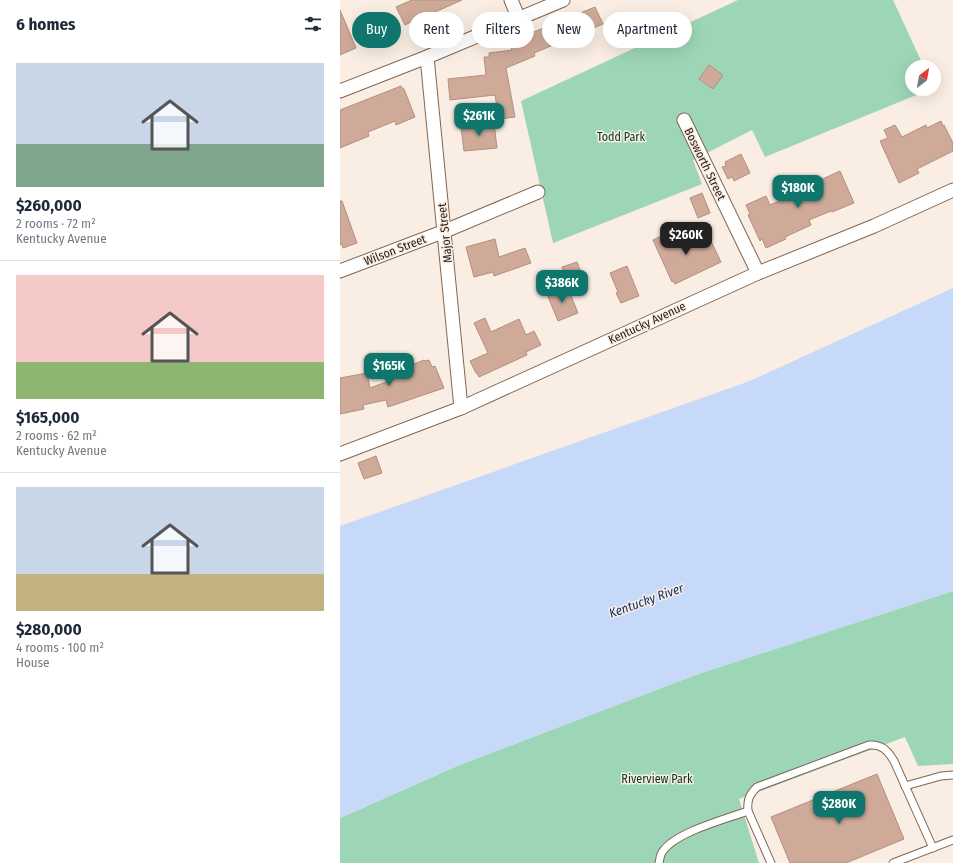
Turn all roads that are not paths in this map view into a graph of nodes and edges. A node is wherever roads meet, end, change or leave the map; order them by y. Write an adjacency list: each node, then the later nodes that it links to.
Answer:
1 (511, 0): 3 (street)
2 (563, 0): 4 (street)
3 (516, 12)
4 (534, 13)
5 (472, 38): 6 (street)
6 (427, 57): 7 (street); 11 (street, Major Street)
7 (340, 91)
8 (684, 120): 13 (street, Bosworth Street)
9 (953, 190): 13 (street, Kentucky Avenue)
10 (538, 192): 11 (street, Wilson Street)
11 (445, 231): 12 (street, Wilson Street); 14 (street, Major Street)
12 (340, 271)
13 (758, 273): 14 (street, Kentucky Avenue)
14 (461, 408): 15 (street, Kentucky Avenue)
15 (340, 454)
16 (953, 775): 17 (lane)
17 (905, 786): 18 (lane); 20 (lane)
18 (748, 811): 21 (lane); 22 (lane)
19 (953, 840): 20 (lane)
20 (933, 848): 23 (lane)
21 (659, 863)
22 (771, 863)
23 (893, 863)

